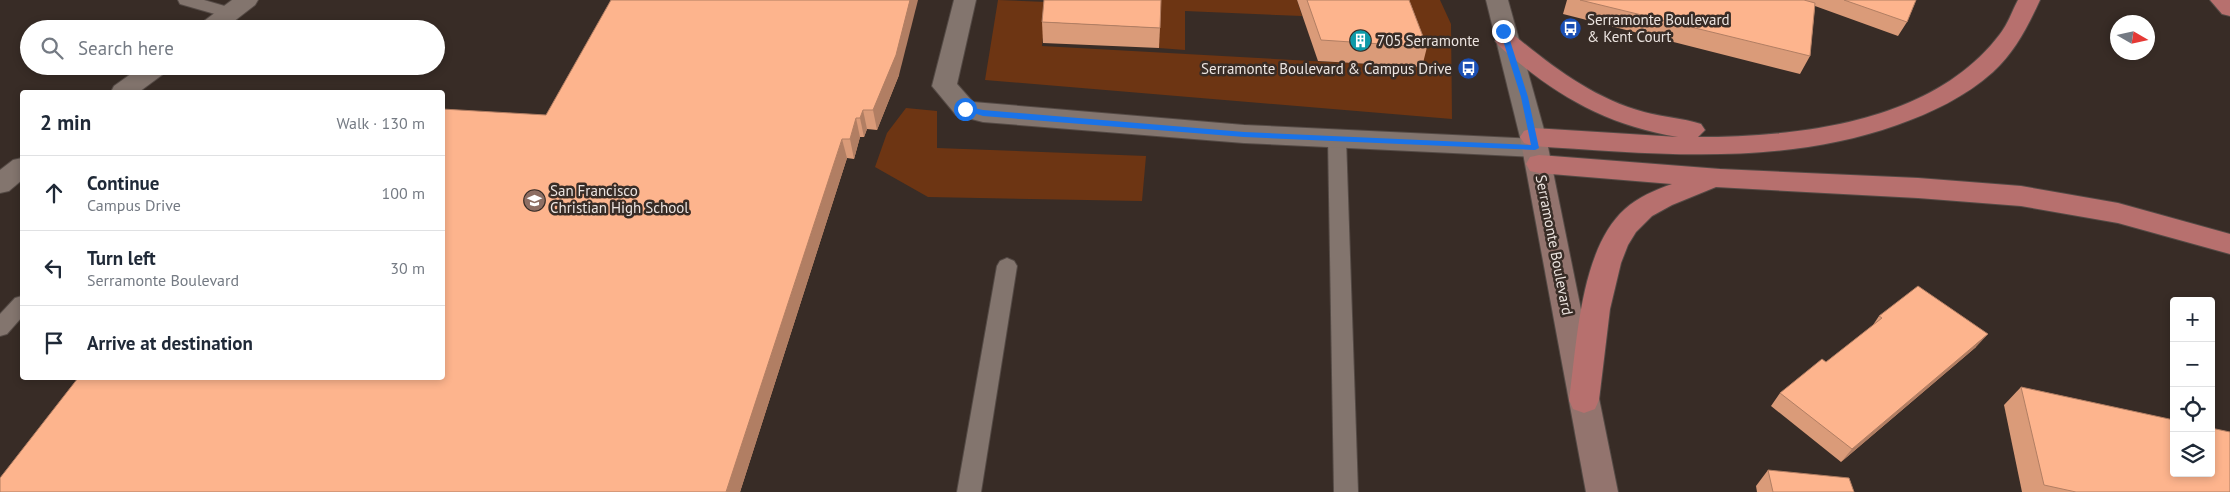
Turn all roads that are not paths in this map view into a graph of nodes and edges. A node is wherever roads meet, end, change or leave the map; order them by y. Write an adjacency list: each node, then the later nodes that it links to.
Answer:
1 (186, 0): 6 (lane)
2 (965, 0): 13 (street)
3 (1497, 0): 9 (street, Serramonte Boulevard)
4 (2029, 0): 12 (highway)
5 (2221, 0): 7 (highway)
6 (238, 7): 8 (street)
7 (2230, 8)
8 (220, 20)
9 (1507, 41): 12 (highway); 14 (street, Serramonte Boulevard)
10 (146, 75): 11 (street)
11 (126, 90)
12 (1863, 125): 14 (highway)
13 (1337, 138): 14 (street); 24 (lane)
14 (1536, 149): 16 (highway); 22 (main road, Serramonte Boulevard)
15 (20, 169): 17 (street)
16 (1720, 178): 18 (highway); 22 (highway)
17 (0, 184)
18 (2230, 244)
19 (1007, 266): 23 (lane)
20 (20, 306): 21 (lane)
21 (0, 328)
22 (1584, 400): 25 (main road, Serramonte Boulevard)
23 (969, 492)
24 (1346, 492)
25 (1602, 492)

